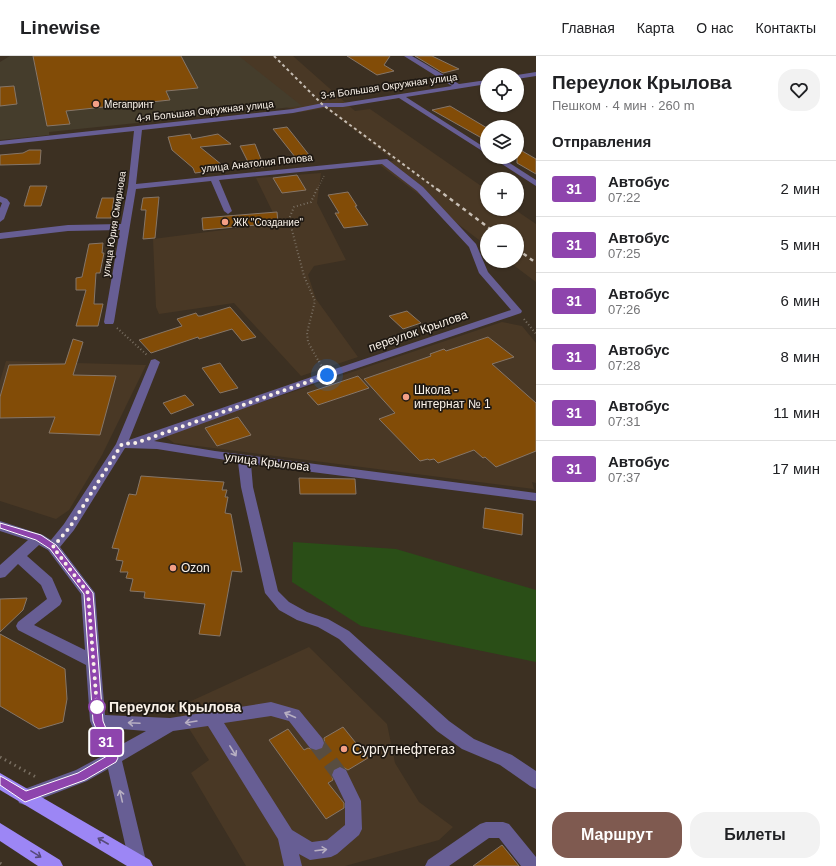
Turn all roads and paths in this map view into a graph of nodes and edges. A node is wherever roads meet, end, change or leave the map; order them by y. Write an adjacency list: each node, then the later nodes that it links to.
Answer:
1 (407, 56): 5 (street)
2 (536, 74): 3 (street)
3 (524, 76)
4 (480, 83): 5 (street, 3-я Большая Окружная улица)
5 (459, 87): 6 (street, 3-я Большая Окружная улица)
6 (400, 96): 7 (street, 3-я Большая Окружная улица); 10 (street)
7 (293, 111): 8 (street, 4-я Большая Окружная улица)
8 (138, 129): 9 (street, 4-я Большая Окружная улица); 15 (street, улица Юрия Смирнова)
9 (0, 143)
10 (480, 147)
11 (506, 164): 14 (street)
12 (329, 167): 13 (street, улица Анатолия Попова); 21 (street, улица Анатолия Попова); 25 (path)
13 (214, 178): 15 (street, улица Анатолия Попова); 17 (street)
14 (536, 184)
15 (132, 186): 19 (street, улица Юрия Смирнова)
16 (0, 199): 18 (street)
17 (228, 212)
18 (0, 219)
19 (125, 227): 20 (street); 22 (street, улица Юрия Смирнова)
20 (0, 236)
21 (517, 311): 23 (path); 25 (street, переулок Крылова)
22 (109, 322): 24 (path)
23 (536, 334)
24 (155, 362): 27 (street)
25 (327, 375): 26 (street, переулок Крылова)
26 (136, 443): 27 (street, улица Крылова); 28 (street, улица Крылова)
27 (122, 444): 32 (street)
28 (244, 459): 29 (street, улица Крылова); 44 (street)
29 (536, 497)
30 (0, 526): 31 (street)
31 (38, 538): 32 (street); 33 (street)
32 (53, 547): 35 (street)
33 (18, 556): 34 (street); 35 (street)
34 (0, 573)
35 (93, 661): 37 (street)
36 (212, 718): 38 (street, one-way to 38); 39 (street, one-way to 36); 48 (street, one-way to 48)
37 (98, 721): 38 (street, one-way to 37); 41 (street)
38 (170, 725): 41 (street)
39 (316, 743)
40 (0, 757): 45 (path)
41 (113, 758): 45 (street); 50 (street, one-way to 41)
42 (340, 775): 48 (street, one-way to 42)
43 (0, 781): 46 (main road)
44 (536, 781)
45 (53, 787): 46 (street)
46 (25, 797): 50 (main road, one-way to 46)
47 (0, 831): 52 (main road, one-way to 52)
48 (286, 836): 53 (street)
49 (0, 863): 51 (path)
50 (140, 863)
51 (4, 866)
52 (54, 866)
53 (293, 866)
54 (434, 866): 55 (street)
55 (532, 866)

